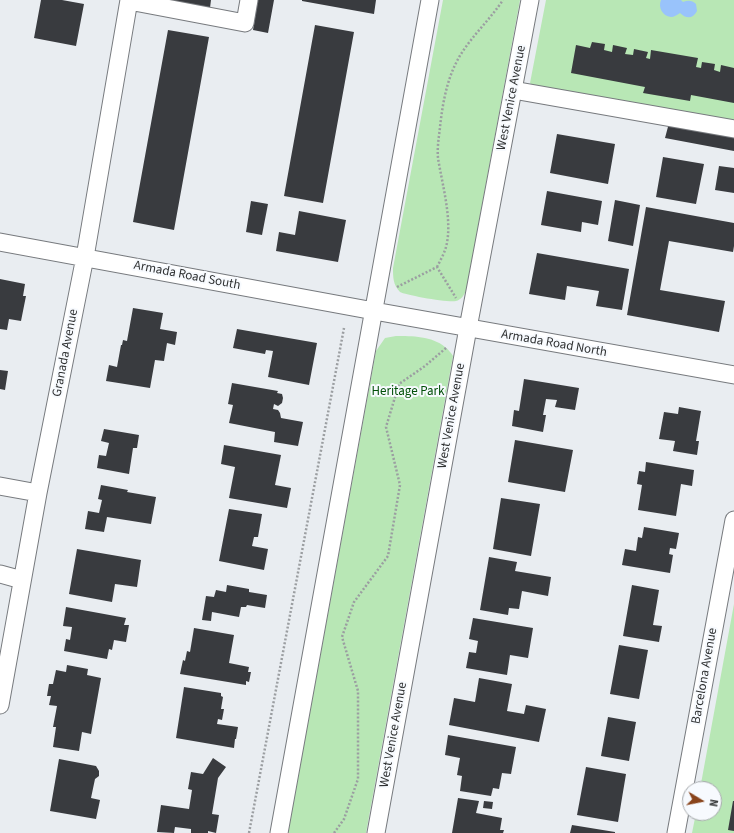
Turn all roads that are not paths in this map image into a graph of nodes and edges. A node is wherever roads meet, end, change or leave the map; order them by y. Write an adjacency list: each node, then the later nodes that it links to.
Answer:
1 (129, 0): 2 (street); 8 (street, Granada Avenue)
2 (249, 0)
3 (430, 0): 9 (street)
4 (530, 0): 5 (street, West Venice Avenue)
5 (513, 90): 6 (street); 10 (street, West Venice Avenue)
6 (734, 129)
7 (0, 242): 8 (street, Armada Road South)
8 (85, 257): 9 (street, Armada Road South); 13 (street, Granada Avenue)
9 (374, 311): 10 (street, Armada Road North); 18 (street)
10 (468, 328): 11 (street, Armada Road North); 19 (street, West Venice Avenue)
11 (734, 375)
12 (0, 486): 13 (street)
13 (38, 493): 16 (street, Granada Avenue)
14 (734, 520): 20 (street, Barcelona Avenue)
15 (0, 574): 16 (street)
16 (22, 580): 17 (street, Granada Avenue)
17 (0, 705)
18 (279, 833)
19 (376, 833)
20 (676, 833)

